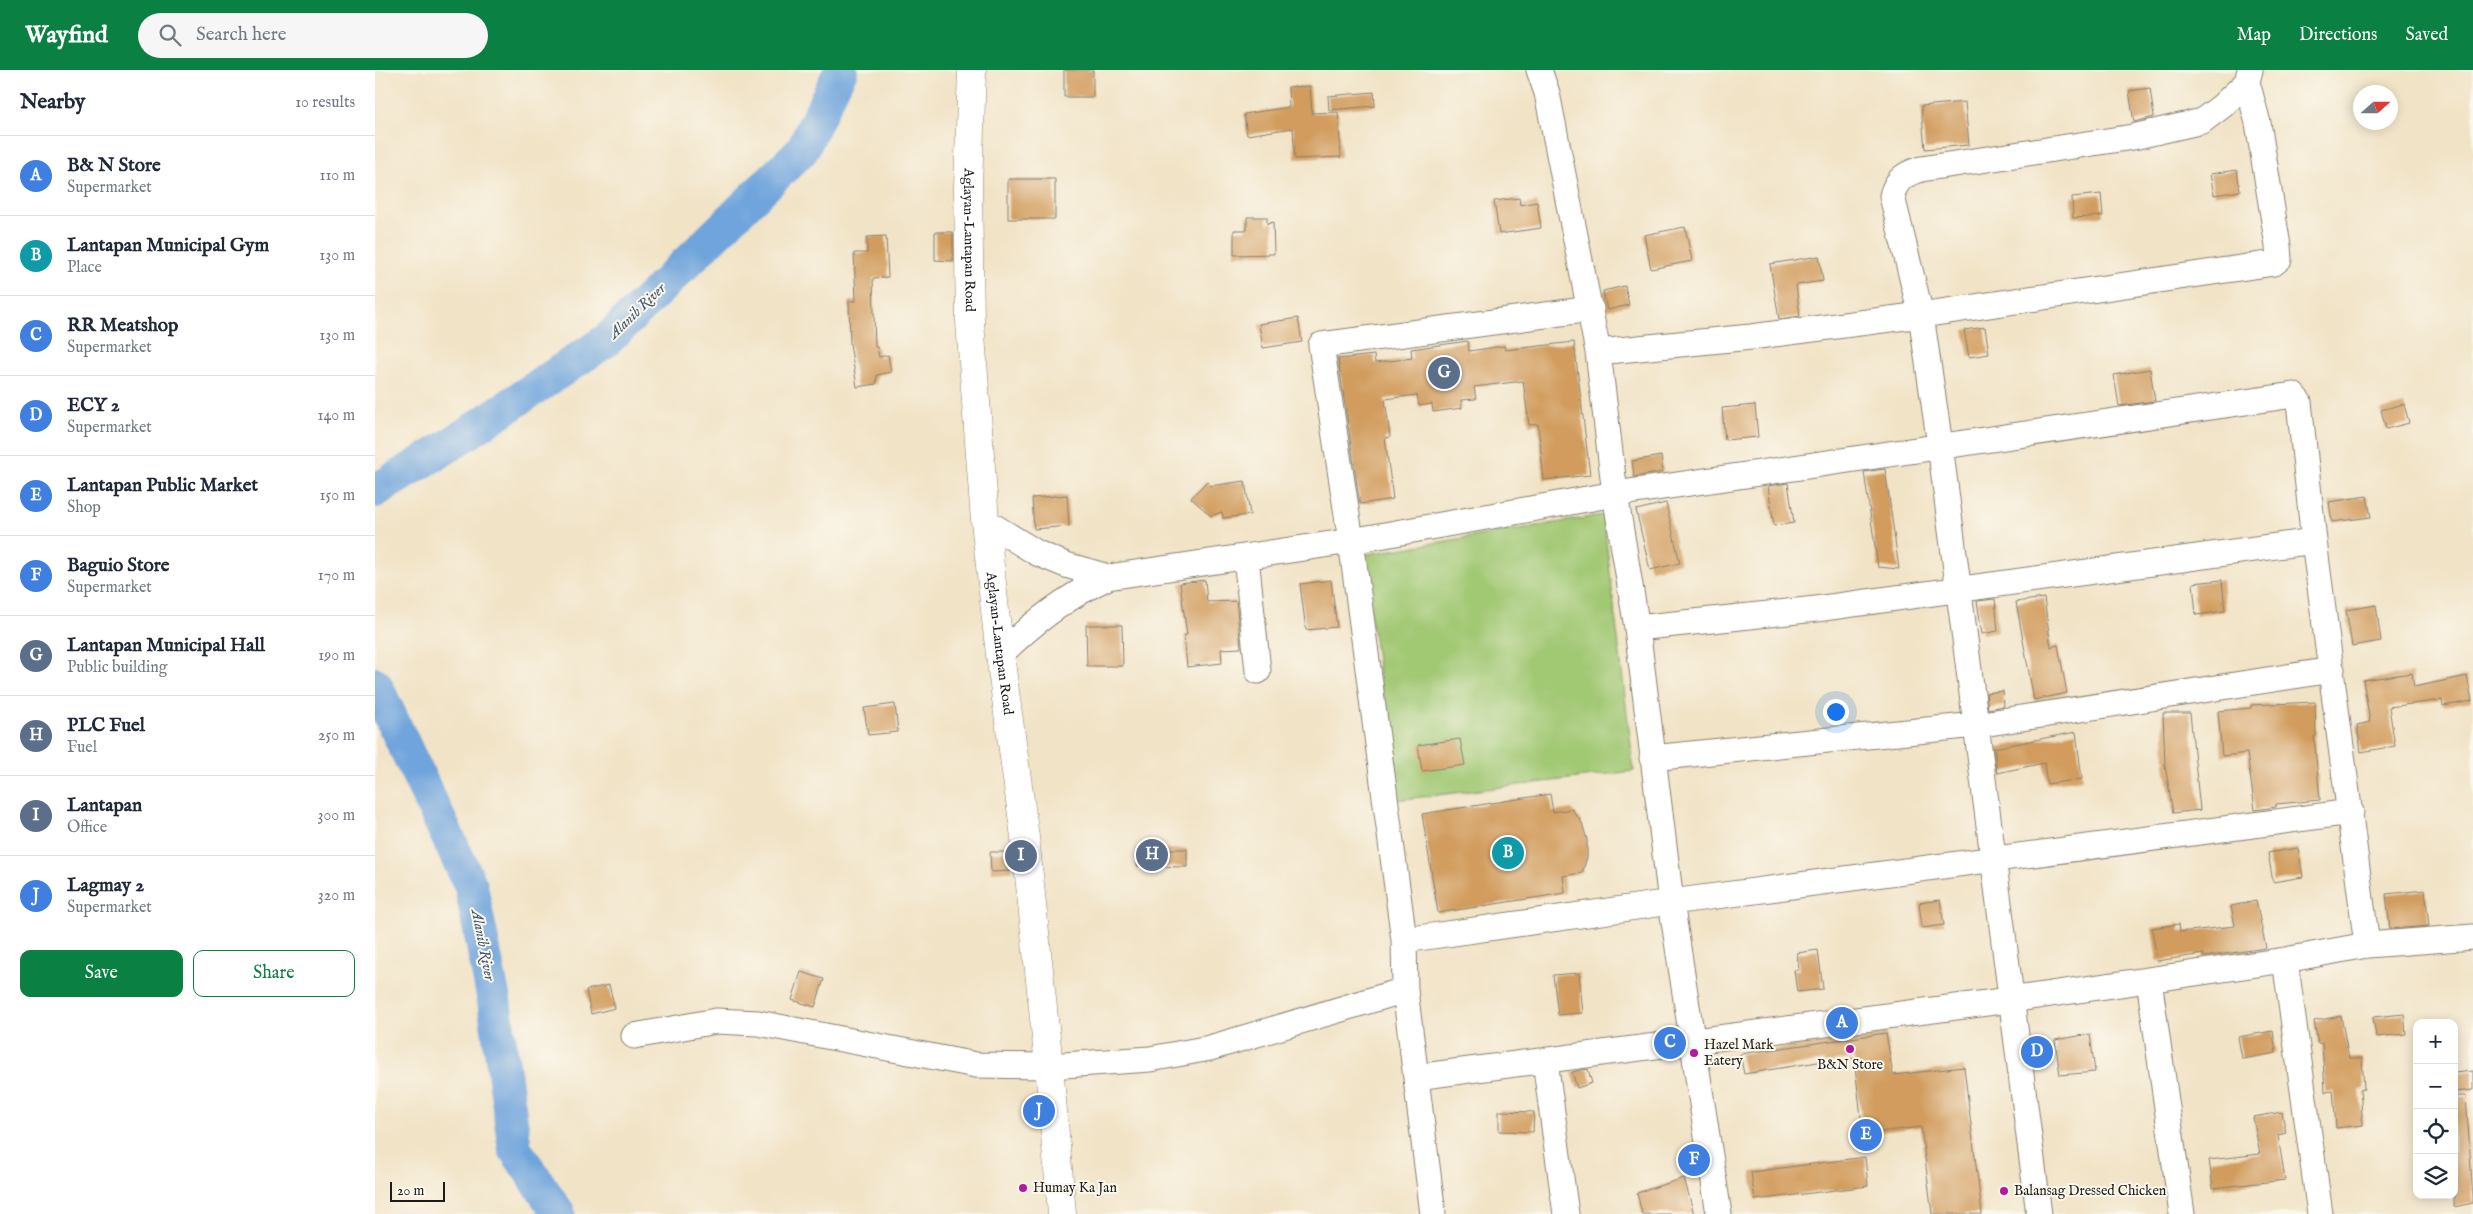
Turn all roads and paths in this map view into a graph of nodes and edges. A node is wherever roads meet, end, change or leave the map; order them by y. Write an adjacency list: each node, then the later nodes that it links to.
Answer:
1 (972, 70): 9 (main road, Aglayan-Lantapan Road)
2 (1539, 70): 4 (street)
3 (2249, 76): 5 (street); 5 (street)
4 (1591, 309): 6 (street); 10 (street)
5 (1921, 315): 6 (street); 7 (street)
6 (1598, 352): 8 (street)
7 (1940, 445): 8 (street); 11 (street); 14 (street)
8 (1615, 494): 10 (street); 15 (street)
9 (985, 521): 13 (street); 16 (main road, Aglayan-Lantapan Road)
10 (1351, 541): 12 (street); 25 (street)
11 (2314, 542): 14 (street); 17 (street)
12 (1246, 557): 13 (street); 18 (street)
13 (1108, 577): 16 (street)
14 (1957, 590): 15 (street); 19 (street)
15 (1637, 628): 20 (street)
16 (1000, 655): 34 (main road, Aglayan-Lantapan Road)
17 (2332, 670): 19 (street); 21 (street)
18 (1258, 671)
19 (1976, 725): 20 (street); 22 (street)
20 (1652, 758): 23 (street)
21 (2351, 812): 22 (street); 26 (street)
22 (1993, 861): 23 (street); 30 (street)
23 (1671, 902): 25 (street); 32 (street)
24 (2473, 937): 26 (street)
25 (1404, 940): 29 (street)
26 (2367, 945): 27 (street)
27 (2285, 960): 28 (street); 42 (street)
28 (2149, 980): 30 (street); 41 (street)
29 (1405, 990): 34 (street); 35 (street)
30 (2010, 1000): 32 (street); 40 (street)
31 (634, 1036): 34 (street)
32 (1691, 1042): 33 (street); 39 (street)
33 (1545, 1061): 35 (street); 38 (street)
34 (1049, 1066): 36 (main road, Aglayan-Lantapan Road)
35 (1416, 1077): 37 (street)
36 (1062, 1214)
37 (1433, 1214)
38 (1567, 1214)
39 (1719, 1214)
40 (2039, 1214)
41 (2182, 1214)
42 (2320, 1214)

